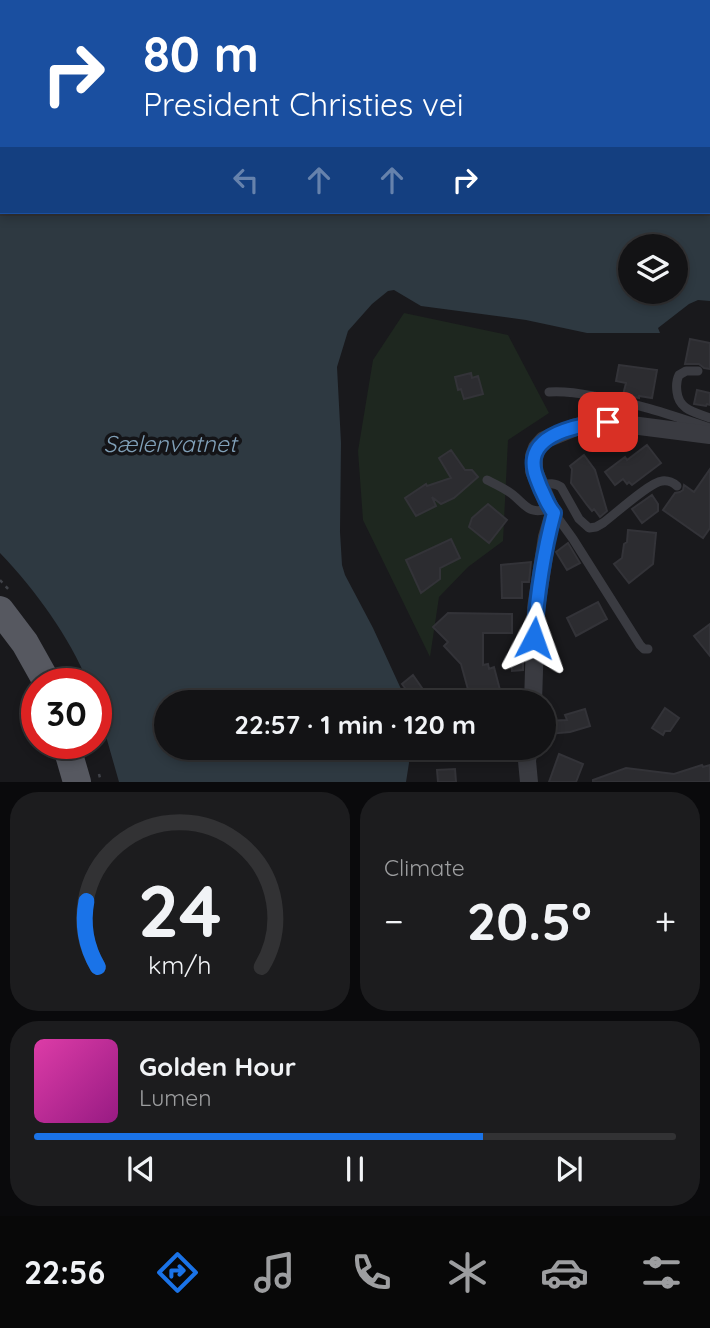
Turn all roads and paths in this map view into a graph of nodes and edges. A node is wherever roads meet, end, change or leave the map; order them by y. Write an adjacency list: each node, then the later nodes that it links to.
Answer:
1 (698, 372): 3 (lane)
2 (549, 392): 4 (lane)
3 (710, 418)
4 (710, 428)
5 (710, 435): 7 (street)
6 (487, 480): 9 (lane)
7 (540, 485): 8 (lane); 9 (street)
8 (677, 486)
9 (552, 510): 12 (lane); 15 (street)
10 (0, 610): 14 (main road)
11 (0, 626): 13 (main road)
12 (648, 649)
13 (31, 668)
14 (39, 668)
15 (533, 690)
16 (70, 759): 18 (main road)
17 (527, 760): 19 (street)
18 (77, 782)
19 (529, 782)

